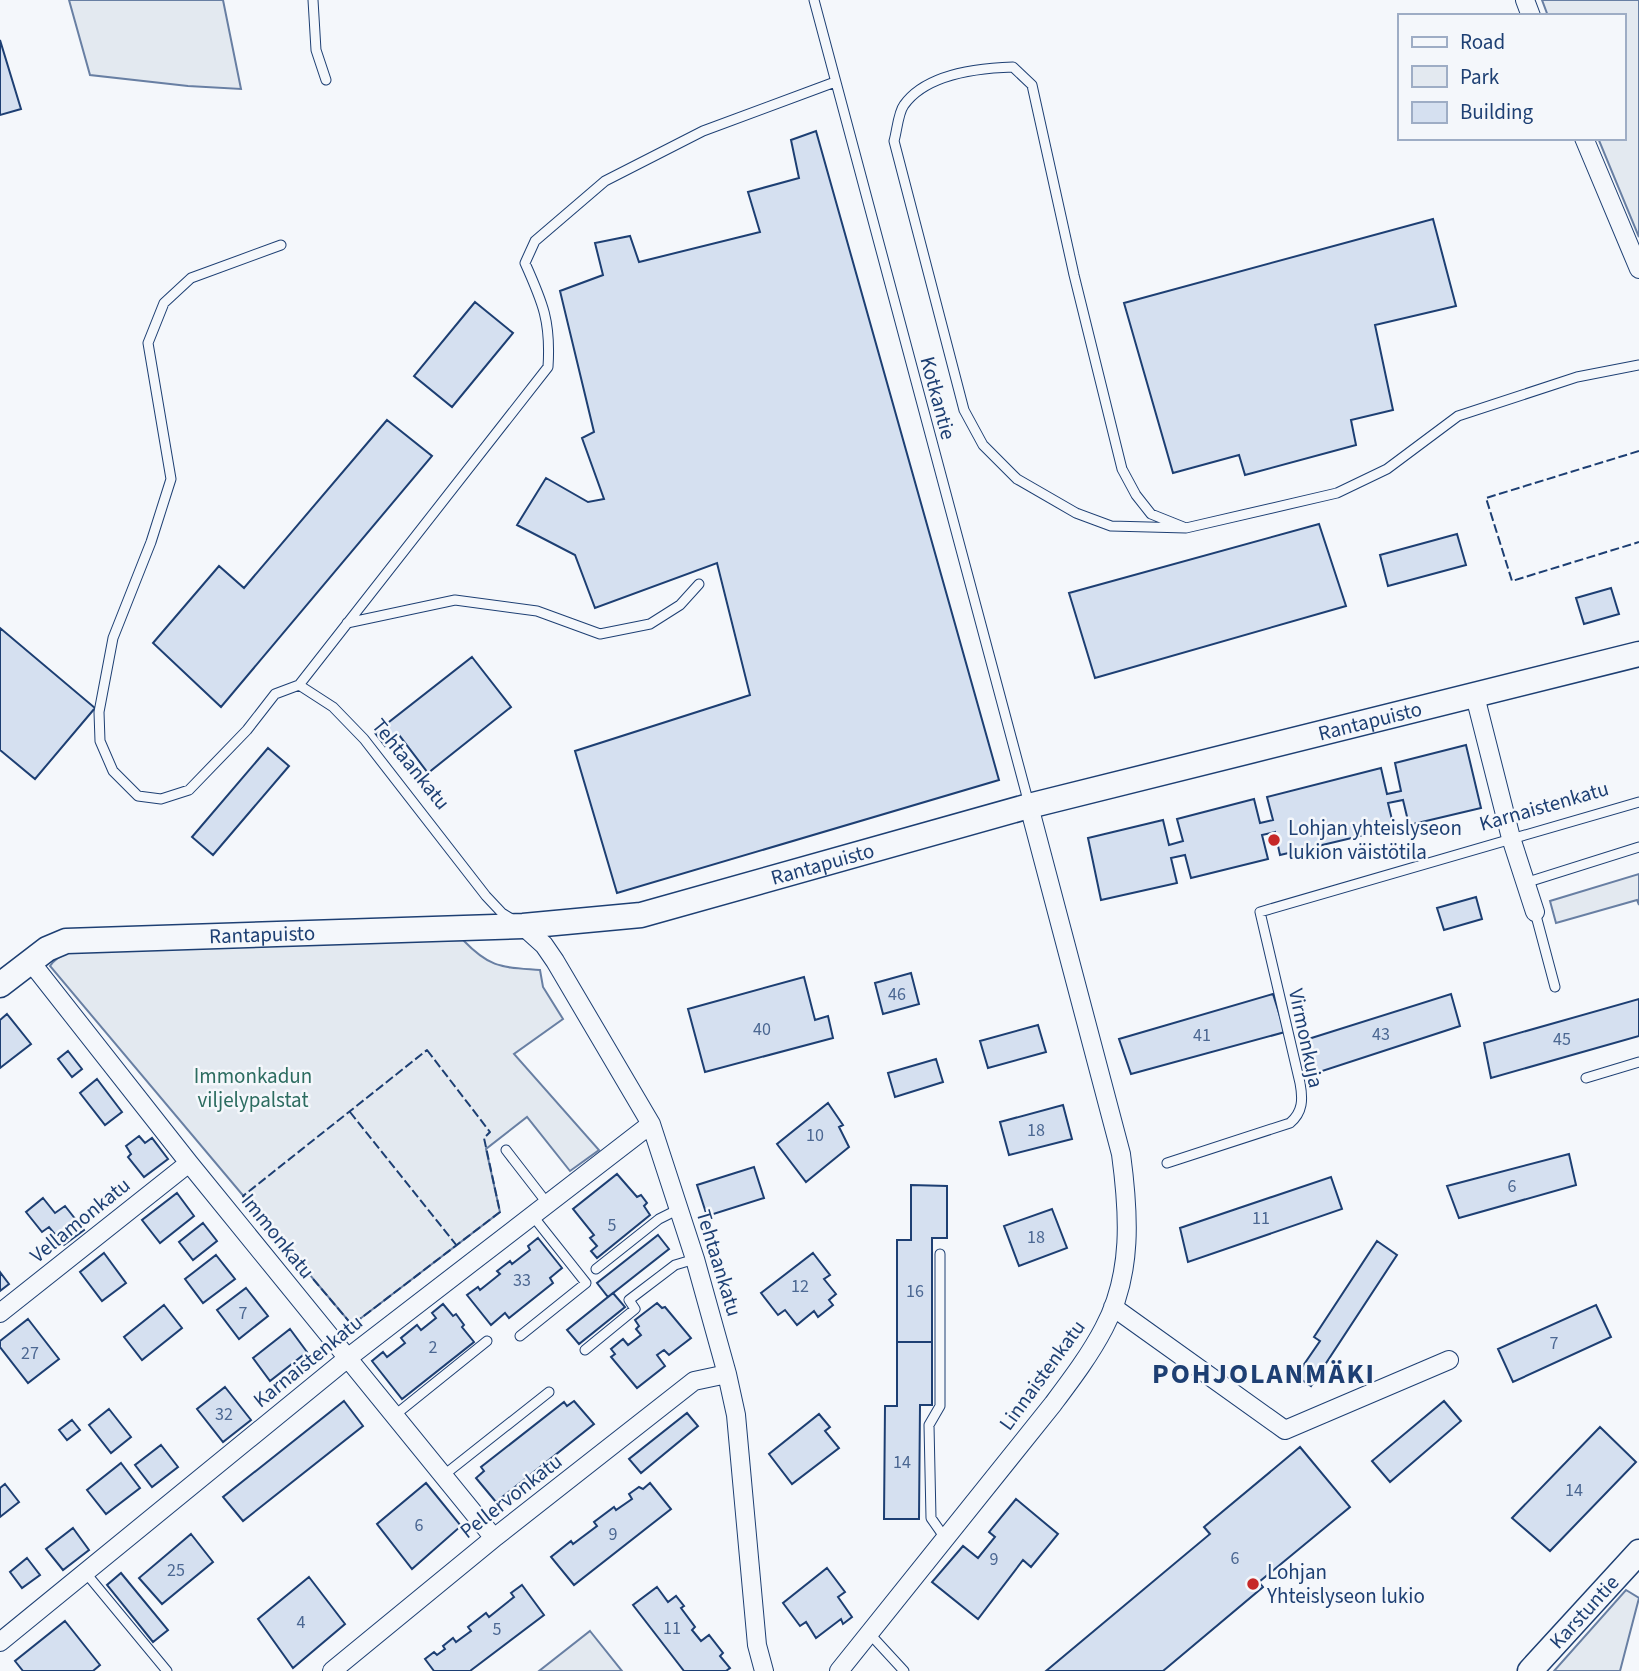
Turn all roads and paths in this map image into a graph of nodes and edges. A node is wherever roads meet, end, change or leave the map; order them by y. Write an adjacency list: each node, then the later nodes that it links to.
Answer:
1 (313, 0): 3 (lane)
2 (814, 0): 4 (lane, Kotkantie)
3 (326, 80)
4 (835, 82): 11 (lane); 16 (lane, Kotkantie)
5 (1585, 140): 7 (street)
6 (281, 245): 13 (lane)
7 (1639, 269)
8 (1639, 365): 9 (lane)
9 (1186, 528): 9 (lane)
10 (699, 584): 11 (lane)
11 (347, 623): 13 (lane)
12 (1639, 654): 14 (street, Rantapuisto)
13 (299, 685): 22 (lane, Tehtaankatu)
14 (1475, 696): 16 (street, Rantapuisto); 17 (street)
15 (1639, 802): 17 (lane, Karnaistenkatu)
16 (1029, 806): 22 (street, Rantapuisto); 38 (street, Linnaistenkatu)
17 (1511, 838): 19 (street); 20 (lane, Karnaistenkatu)
18 (1639, 847): 19 (lane)
19 (1525, 883): 21 (street)
20 (1260, 912): 31 (lane, Virmonkuja)
21 (1535, 912): 25 (lane)
22 (523, 926): 23 (street, Rantapuisto); 28 (street, Tehtaankatu)
23 (30, 961): 24 (street, Rantapuisto); 30 (street, Immonkatu)
24 (0, 985)
25 (1555, 987)
26 (1639, 1062): 27 (lane)
27 (1586, 1079)
28 (651, 1124): 32 (street, Karnaistenkatu); 33 (street, Tehtaankatu)
29 (506, 1150): 32 (lane)
30 (189, 1163): 39 (street, Vellamonkatu); 43 (street, Immonkatu)
31 (1167, 1163)
32 (547, 1203): 34 (street, Karnaistenkatu)
33 (678, 1209): 36 (street, Tehtaankatu); 37 (lane)
34 (532, 1215): 40 (lane); 43 (street, Karnaistenkatu)
35 (940, 1254): 50 (lane)
36 (695, 1259): 42 (lane); 45 (street, Tehtaankatu)
37 (596, 1269)
38 (1113, 1307): 44 (street); 50 (street, Linnaistenkatu)
39 (0, 1313)
40 (520, 1336)
41 (487, 1341): 47 (lane)
42 (585, 1350)
43 (349, 1357): 47 (street, Immonkatu); 52 (street, Karnaistenkatu)
44 (1448, 1360)
45 (727, 1374): 49 (street, Pellervonkatu); 57 (street, Tehtaankatu)
46 (549, 1392): 48 (lane)
47 (395, 1415): 48 (street, Immonkatu)
48 (444, 1475): 49 (street, Immonkatu)
49 (494, 1538): 56 (street, Pellervonkatu)
50 (945, 1538): 53 (street, Linnaistenkatu)
51 (1639, 1552): 60 (street, Karstuntie)
52 (85, 1572): 54 (street, Karnaistenkatu); 55 (lane)
53 (869, 1633): 58 (street, Linnaistenkatu); 59 (lane)
54 (0, 1642)
55 (167, 1671)
56 (332, 1671)
57 (764, 1671)
58 (839, 1671)
59 (904, 1671)
60 (1530, 1671)

